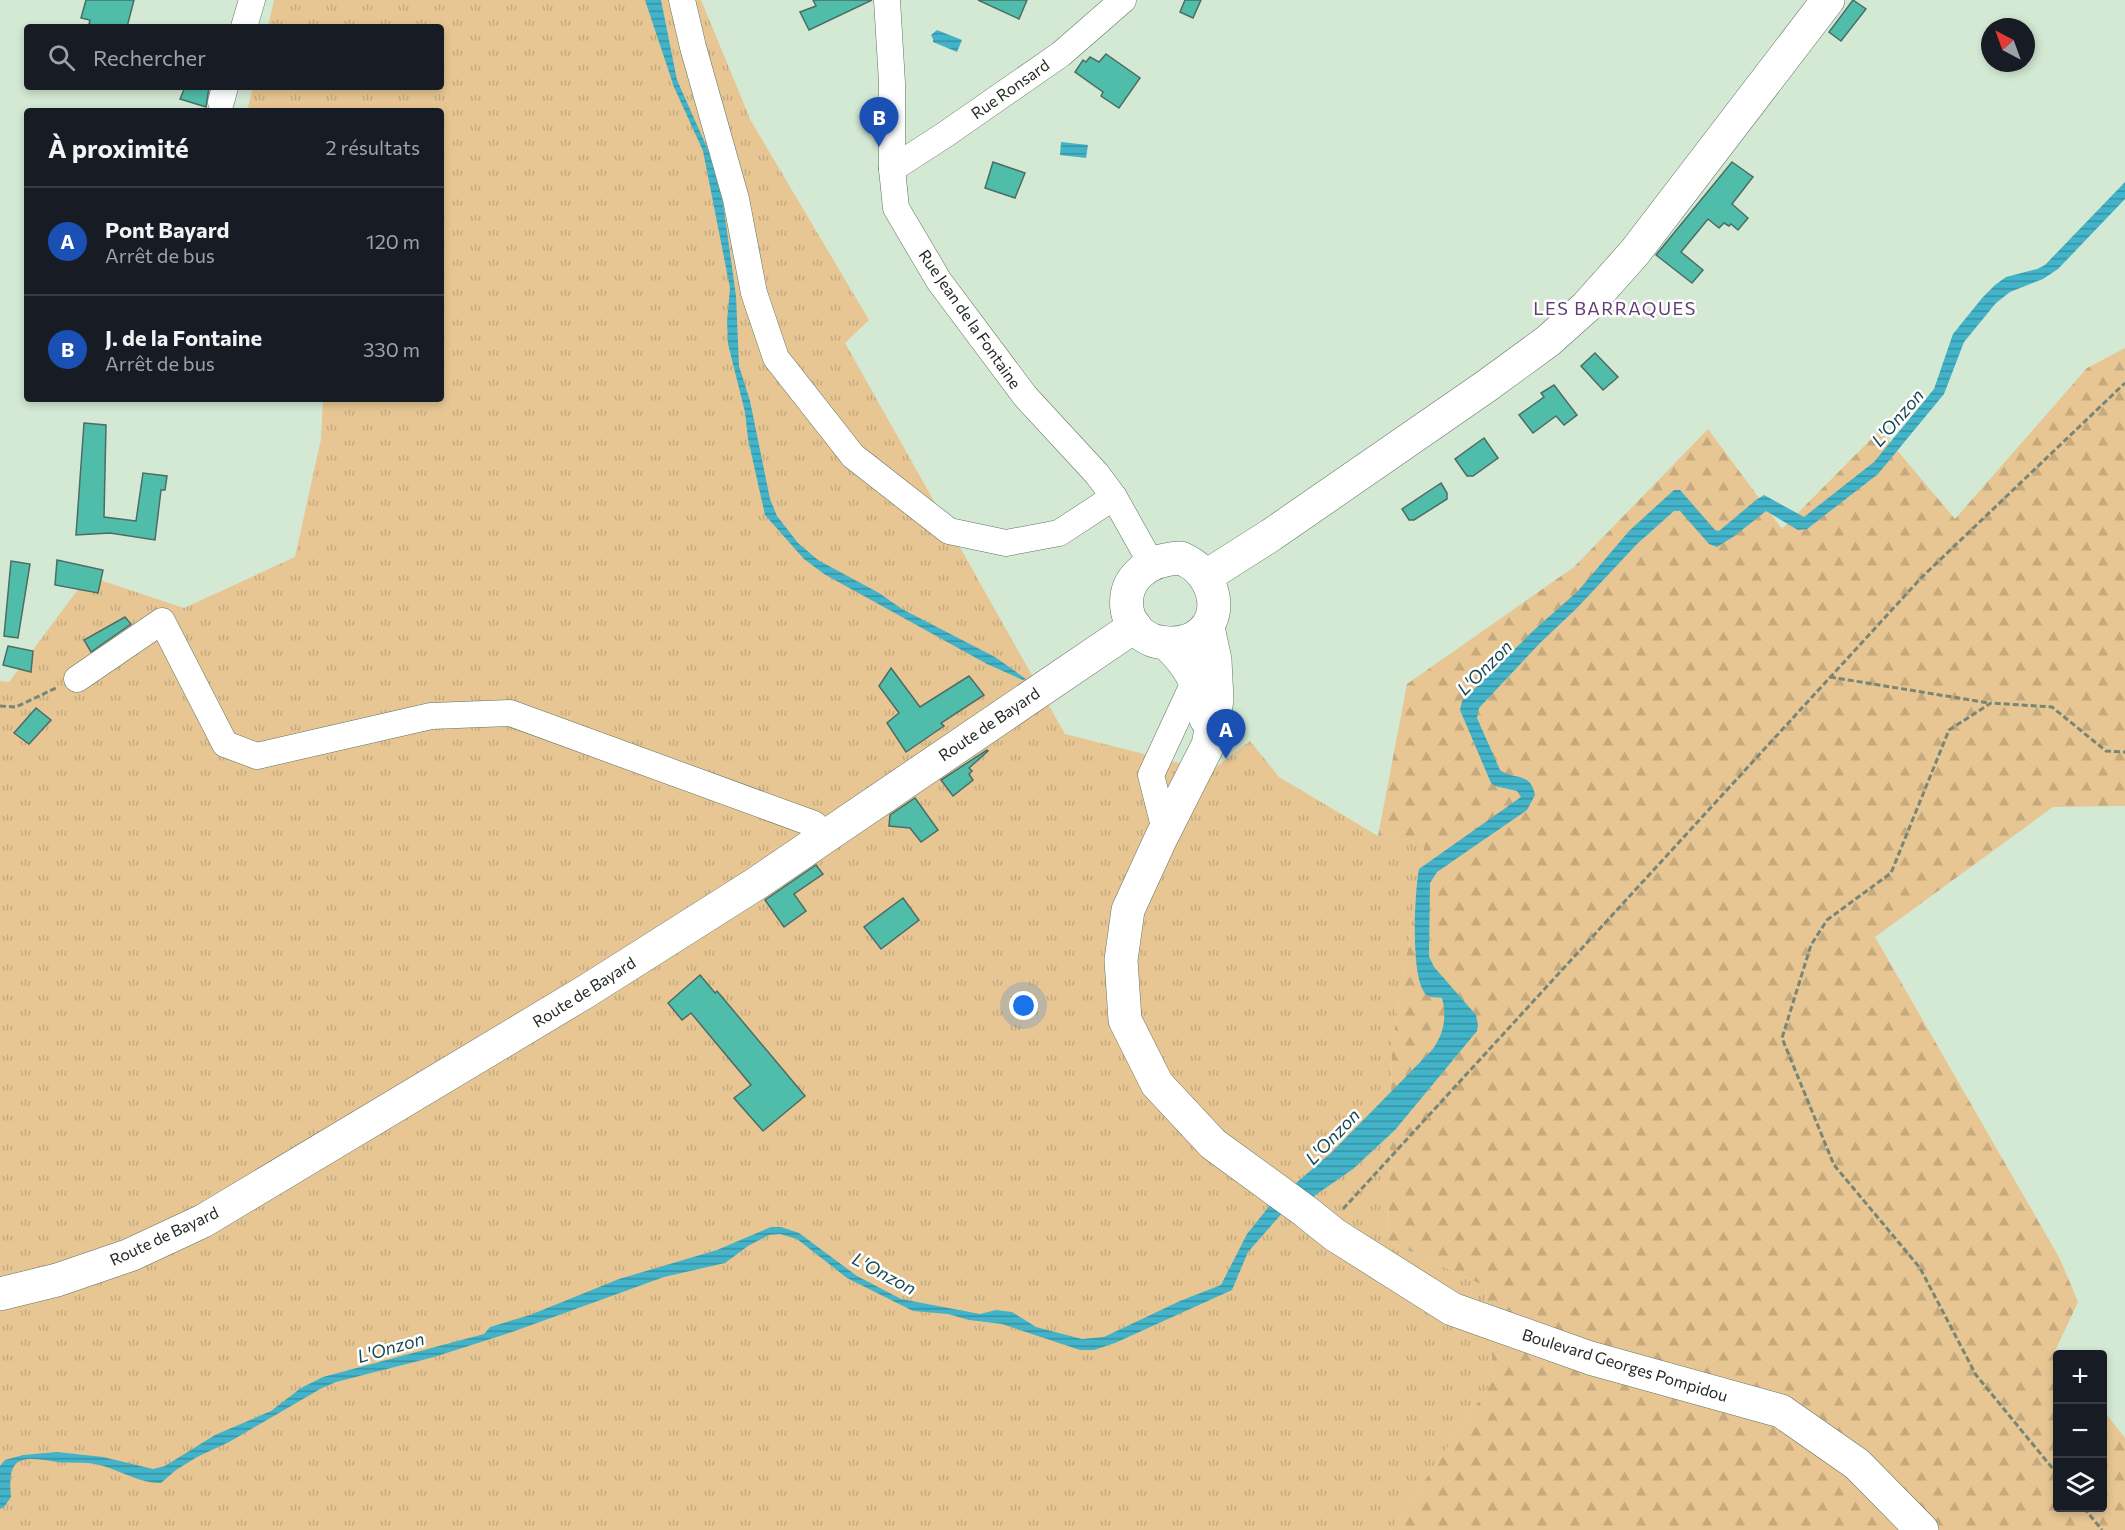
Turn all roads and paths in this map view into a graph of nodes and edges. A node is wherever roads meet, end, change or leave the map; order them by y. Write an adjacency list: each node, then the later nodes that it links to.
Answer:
1 (252, 0): 6 (street)
2 (682, 0): 9 (street)
3 (887, 0): 7 (street, Rue Jean de la Fontaine)
4 (1123, 0): 7 (street, Rue Ronsard)
5 (1828, 0): 11 (main road)
6 (245, 24)
7 (892, 170): 9 (street, Rue Jean de la Fontaine)
8 (2125, 383): 15 (path)
9 (1114, 497): 10 (street, Rue Jean de la Fontaine)
10 (1151, 563): 11 (main road); 12 (main road)
11 (1205, 577): 13 (main road)
12 (1135, 626): 14 (main road); 23 (main road, Route de Bayard)
13 (1208, 627): 14 (main road); 20 (main road, Boulevard Georges Pompidou)
14 (1166, 643): 17 (main road)
15 (1830, 677): 18 (path); 24 (path)
16 (76, 679): 19 (path); 23 (street)
17 (1195, 680): 20 (main road); 22 (street)
18 (1991, 703): 21 (path); 26 (path)
19 (0, 706)
20 (1208, 745): 22 (main road, Boulevard Georges Pompidou)
21 (2125, 752)
22 (1163, 833): 24 (main road, Boulevard Georges Pompidou)
23 (825, 836): 25 (main road, Route de Bayard)
24 (1314, 1219): 28 (main road, Boulevard Georges Pompidou)
25 (0, 1294)
26 (2053, 1469)
27 (2087, 1512): 29 (path)
28 (1922, 1530)
29 (2102, 1530)

